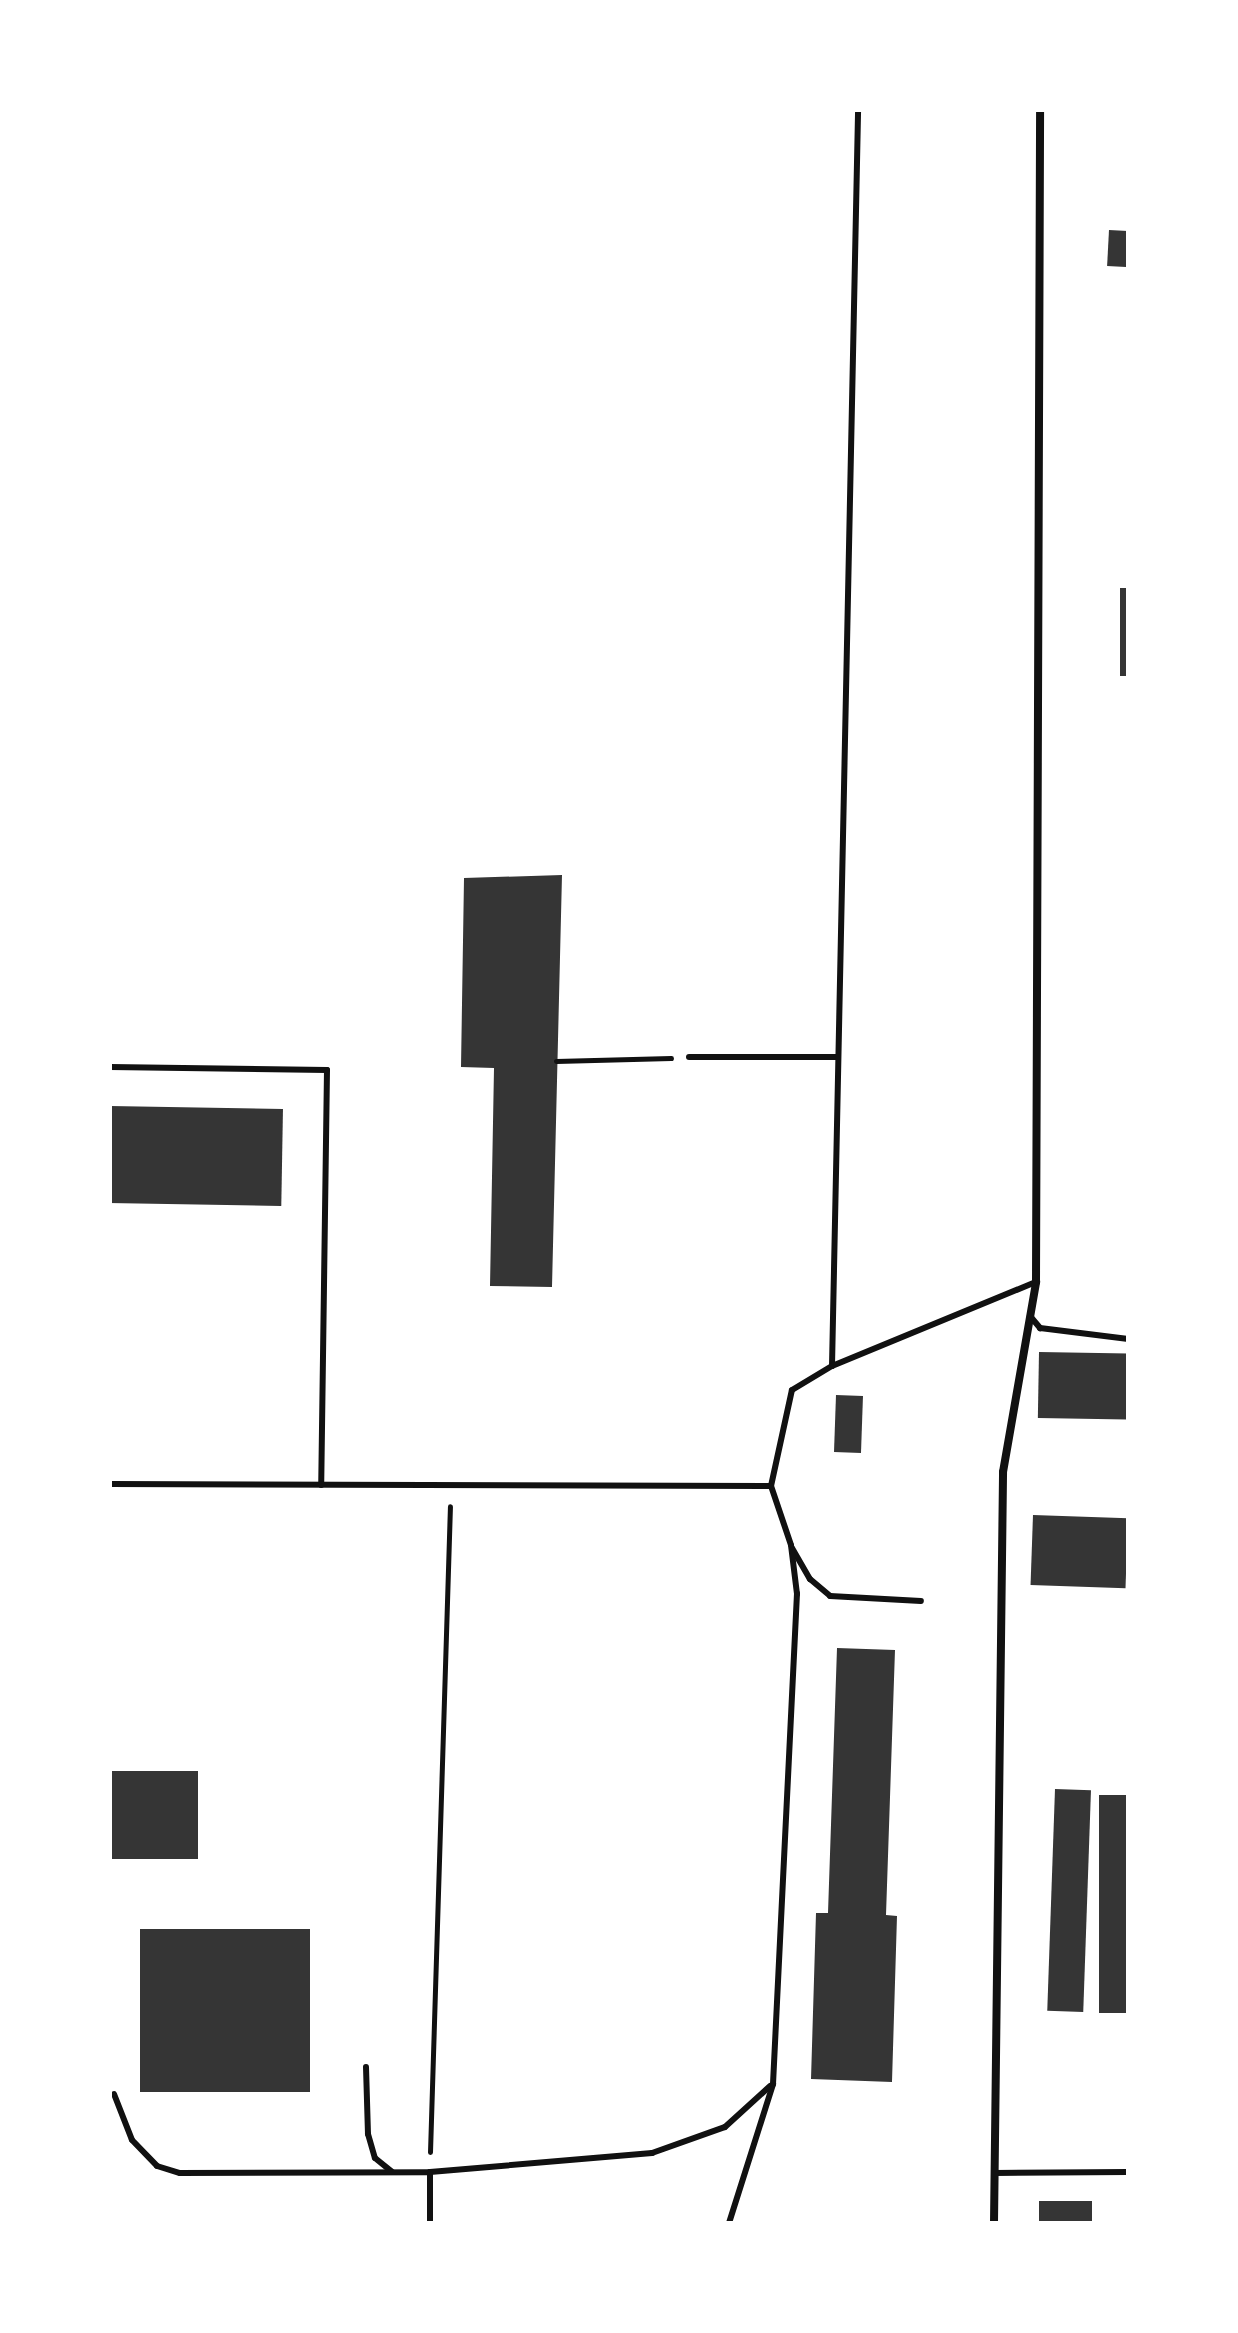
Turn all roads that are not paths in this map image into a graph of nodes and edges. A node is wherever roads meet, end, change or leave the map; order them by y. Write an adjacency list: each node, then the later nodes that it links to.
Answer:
1 (858, 110): 4 (lane)
2 (1040, 110): 6 (street)
3 (689, 1057): 4 (lane)
4 (838, 1057): 9 (lane)
5 (110, 1067): 11 (lane)
6 (1036, 1282): 7 (street); 9 (lane)
7 (1029, 1314): 8 (lane); 21 (street)
8 (1128, 1339)
9 (832, 1366): 12 (lane)
10 (110, 1484): 11 (lane)
11 (321, 1485): 12 (lane)
12 (771, 1486): 13 (lane)
13 (791, 1545): 14 (lane); 16 (lane)
14 (921, 1601)
15 (366, 2067): 18 (lane)
16 (773, 2084): 19 (lane); 23 (lane)
17 (114, 2094): 18 (lane)
18 (392, 2172): 19 (lane)
19 (430, 2172): 22 (lane)
20 (1128, 2172): 21 (lane)
21 (995, 2173): 24 (street)
22 (430, 2223)
23 (729, 2223)
24 (994, 2223)

